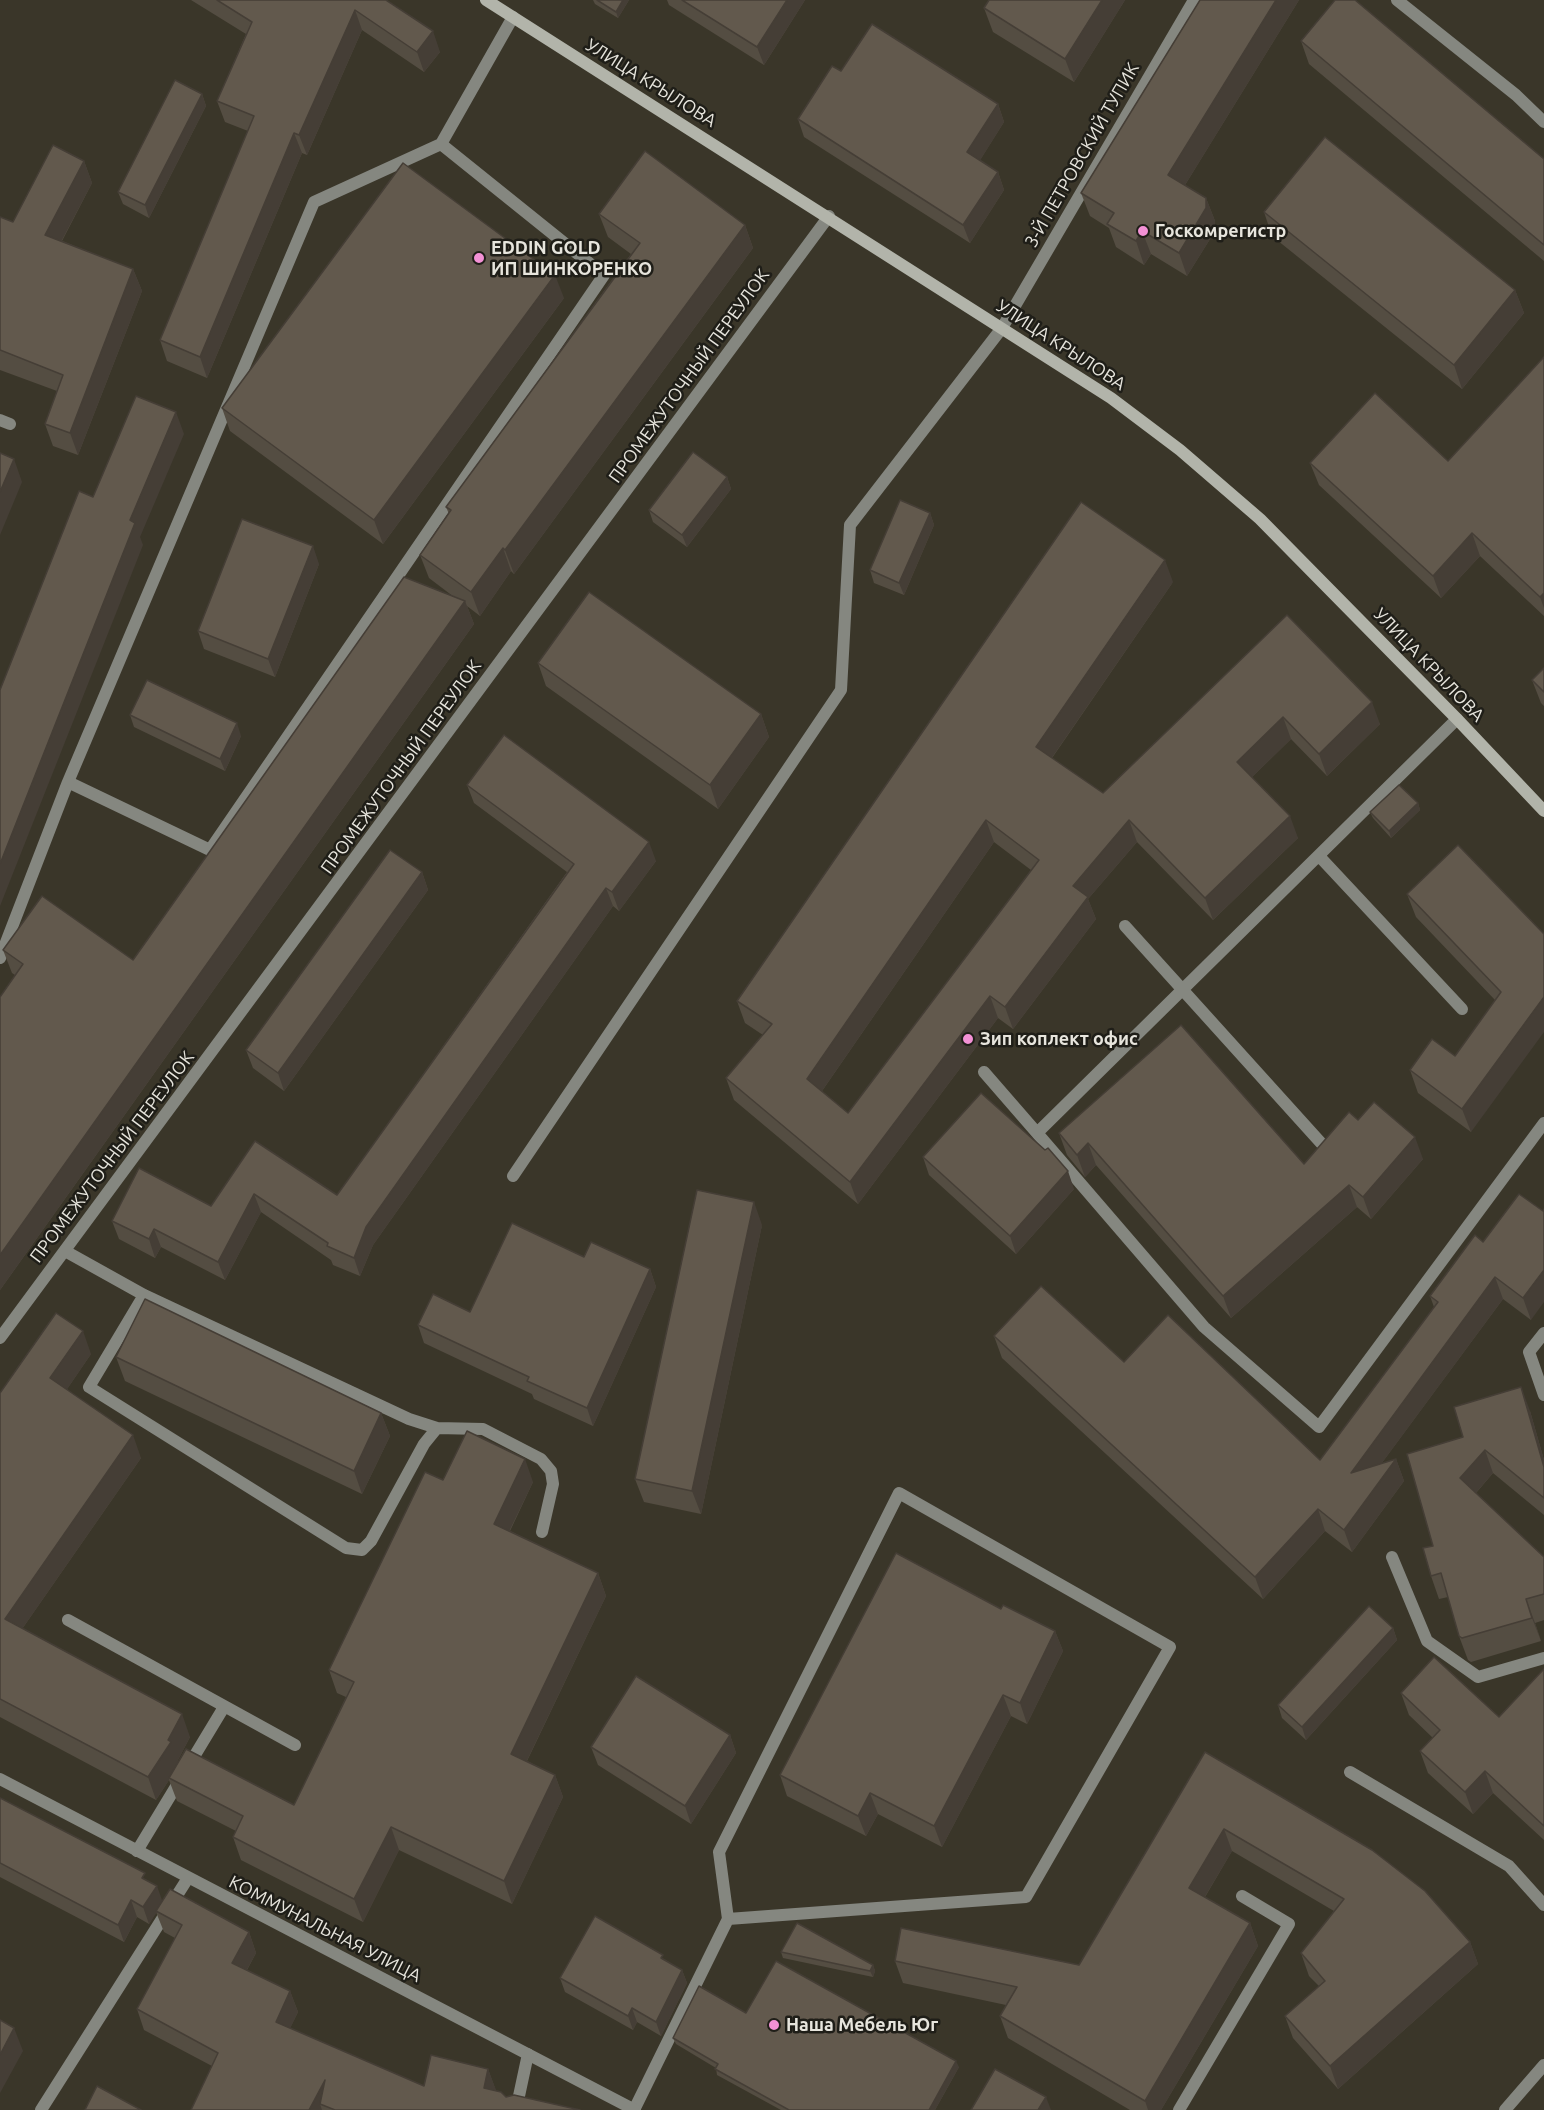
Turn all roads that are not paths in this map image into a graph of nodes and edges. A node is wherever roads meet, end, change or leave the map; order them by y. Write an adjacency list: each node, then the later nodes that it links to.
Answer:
1 (486, 0): 4 (main road, УЛИЦА КРЫЛОВА)
2 (1194, 0): 8 (street, 3-Й ПЕТРОВСКИЙ ТУПИК)
3 (1397, 0): 5 (street)
4 (513, 18): 6 (street); 7 (main road, УЛИЦА КРЫЛОВА)
5 (1544, 122)
6 (441, 144): 10 (street); 10 (street)
7 (829, 216): 8 (main road, УЛИЦА КРЫЛОВА); 22 (street, ПРОМЕЖУТОЧНЫЙ ПЕРЕУЛОК)
8 (1002, 328): 9 (main road, УЛИЦА КРЫЛОВА); 21 (street, 3-Й ПЕТРОВСКИЙ ТУПИК)
9 (1457, 719): 11 (main road, УЛИЦА КРЫЛОВА); 12 (street)
10 (68, 782): 14 (street)
11 (1544, 811)
12 (1319, 856): 15 (street); 16 (street)
13 (1125, 926): 15 (street)
14 (0, 958)
15 (1185, 989): 19 (street); 20 (street)
16 (1462, 1009)
17 (984, 1072): 19 (street)
18 (1544, 1123): 19 (street)
19 (1037, 1133)
20 (1321, 1143)
21 (513, 1176)
22 (65, 1251): 23 (street); 25 (street, ПРОМЕЖУТОЧНЫЙ ПЕРЕУЛОК)
23 (144, 1295): 27 (street); 27 (street)
24 (1544, 1332): 26 (street)
25 (0, 1338)
26 (1544, 1395)
27 (437, 1428): 28 (street)
28 (542, 1532)
29 (1392, 1557): 31 (street)
30 (68, 1620): 32 (street)
31 (1544, 1658)
32 (224, 1707): 33 (street); 36 (street)
33 (295, 1745)
34 (1350, 1772): 39 (street)
35 (0, 1779): 36 (street, КОММУНАЛЬНАЯ УЛИЦА)
36 (137, 1851): 37 (street, КОММУНАЛЬНАЯ УЛИЦА)
37 (188, 1878): 41 (street, КОММУНАЛЬНАЯ УЛИЦА); 43 (street)
38 (1242, 1896): 46 (street)
39 (1544, 1905)
40 (728, 1919): 40 (street); 45 (street)
41 (528, 2054): 44 (street); 45 (street, КОММУНАЛЬНАЯ УЛИЦА)
42 (1544, 2065): 47 (street)
43 (40, 2110)
44 (516, 2110)
45 (634, 2110)
46 (1179, 2110)
47 (1505, 2110)

